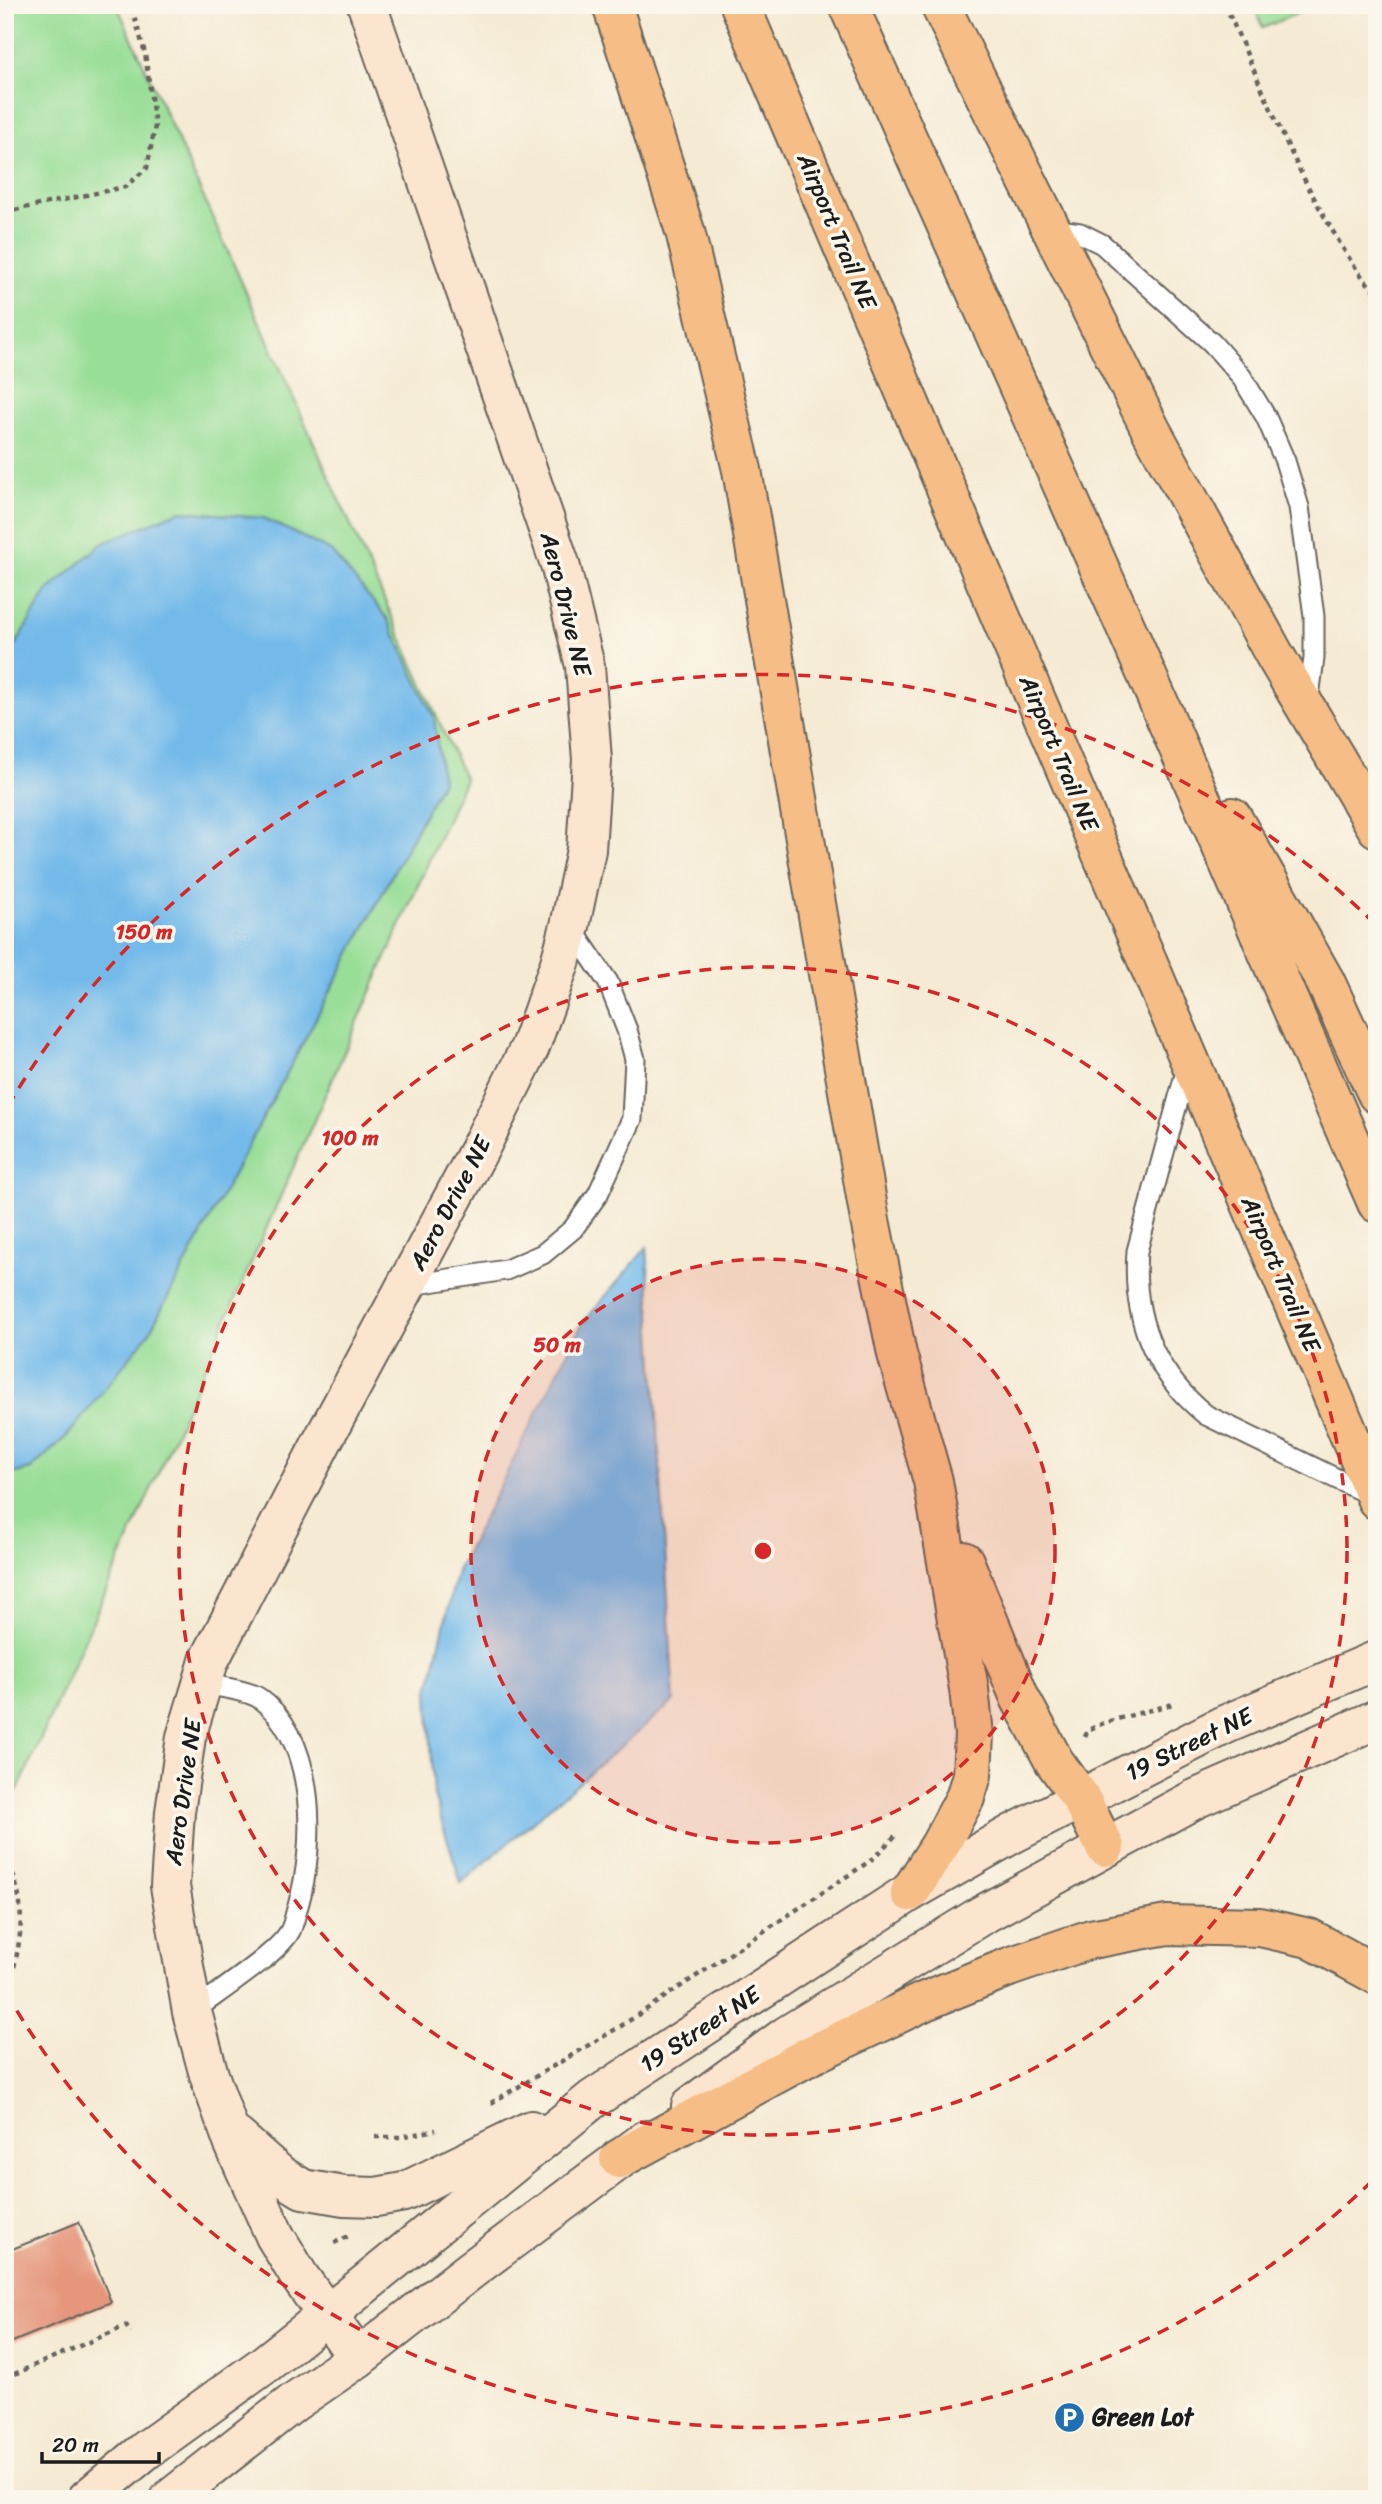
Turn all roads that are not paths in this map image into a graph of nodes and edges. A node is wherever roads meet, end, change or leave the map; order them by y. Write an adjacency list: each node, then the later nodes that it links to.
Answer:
1 (367, 5): 10 (street, Aero Drive NE)
2 (611, 5): 15 (highway)
3 (740, 5): 11 (highway, Airport Trail NE)
4 (848, 5): 7 (highway)
5 (940, 5): 6 (highway)
6 (1052, 229): 8 (highway); 8 (lane)
7 (1128, 632): 12 (highway); 13 (highway)
8 (1307, 709): 9 (highway)
9 (1377, 828)
10 (570, 926): 14 (street, Aero Drive NE); 14 (lane)
11 (1189, 1059): 16 (highway, Airport Trail NE); 16 (lane)
12 (1377, 1094)
13 (1377, 1203)
14 (405, 1286): 18 (street, Aero Drive NE)
15 (933, 1481): 20 (highway); 22 (highway)
16 (1376, 1499)
17 (1377, 1660): 20 (street, 19 Street NE)
18 (202, 1683): 24 (street, Aero Drive NE); 24 (lane)
19 (1377, 1719): 21 (street)
20 (1080, 1797): 21 (highway); 22 (street, 19 Street NE)
21 (1105, 1847): 27 (street)
22 (909, 1892): 25 (street, 19 Street NE)
23 (1377, 1975): 27 (highway)
24 (192, 2012): 26 (street, Aero Drive NE)
25 (593, 2099): 26 (street); 28 (street, 19 Street NE)
26 (229, 2130): 28 (street, Aero Drive NE)
27 (619, 2159): 29 (street)
28 (327, 2315): 29 (street, Aero Drive NE); 30 (street, 19 Street NE)
29 (358, 2358): 31 (street)
30 (87, 2499)
31 (170, 2499)

